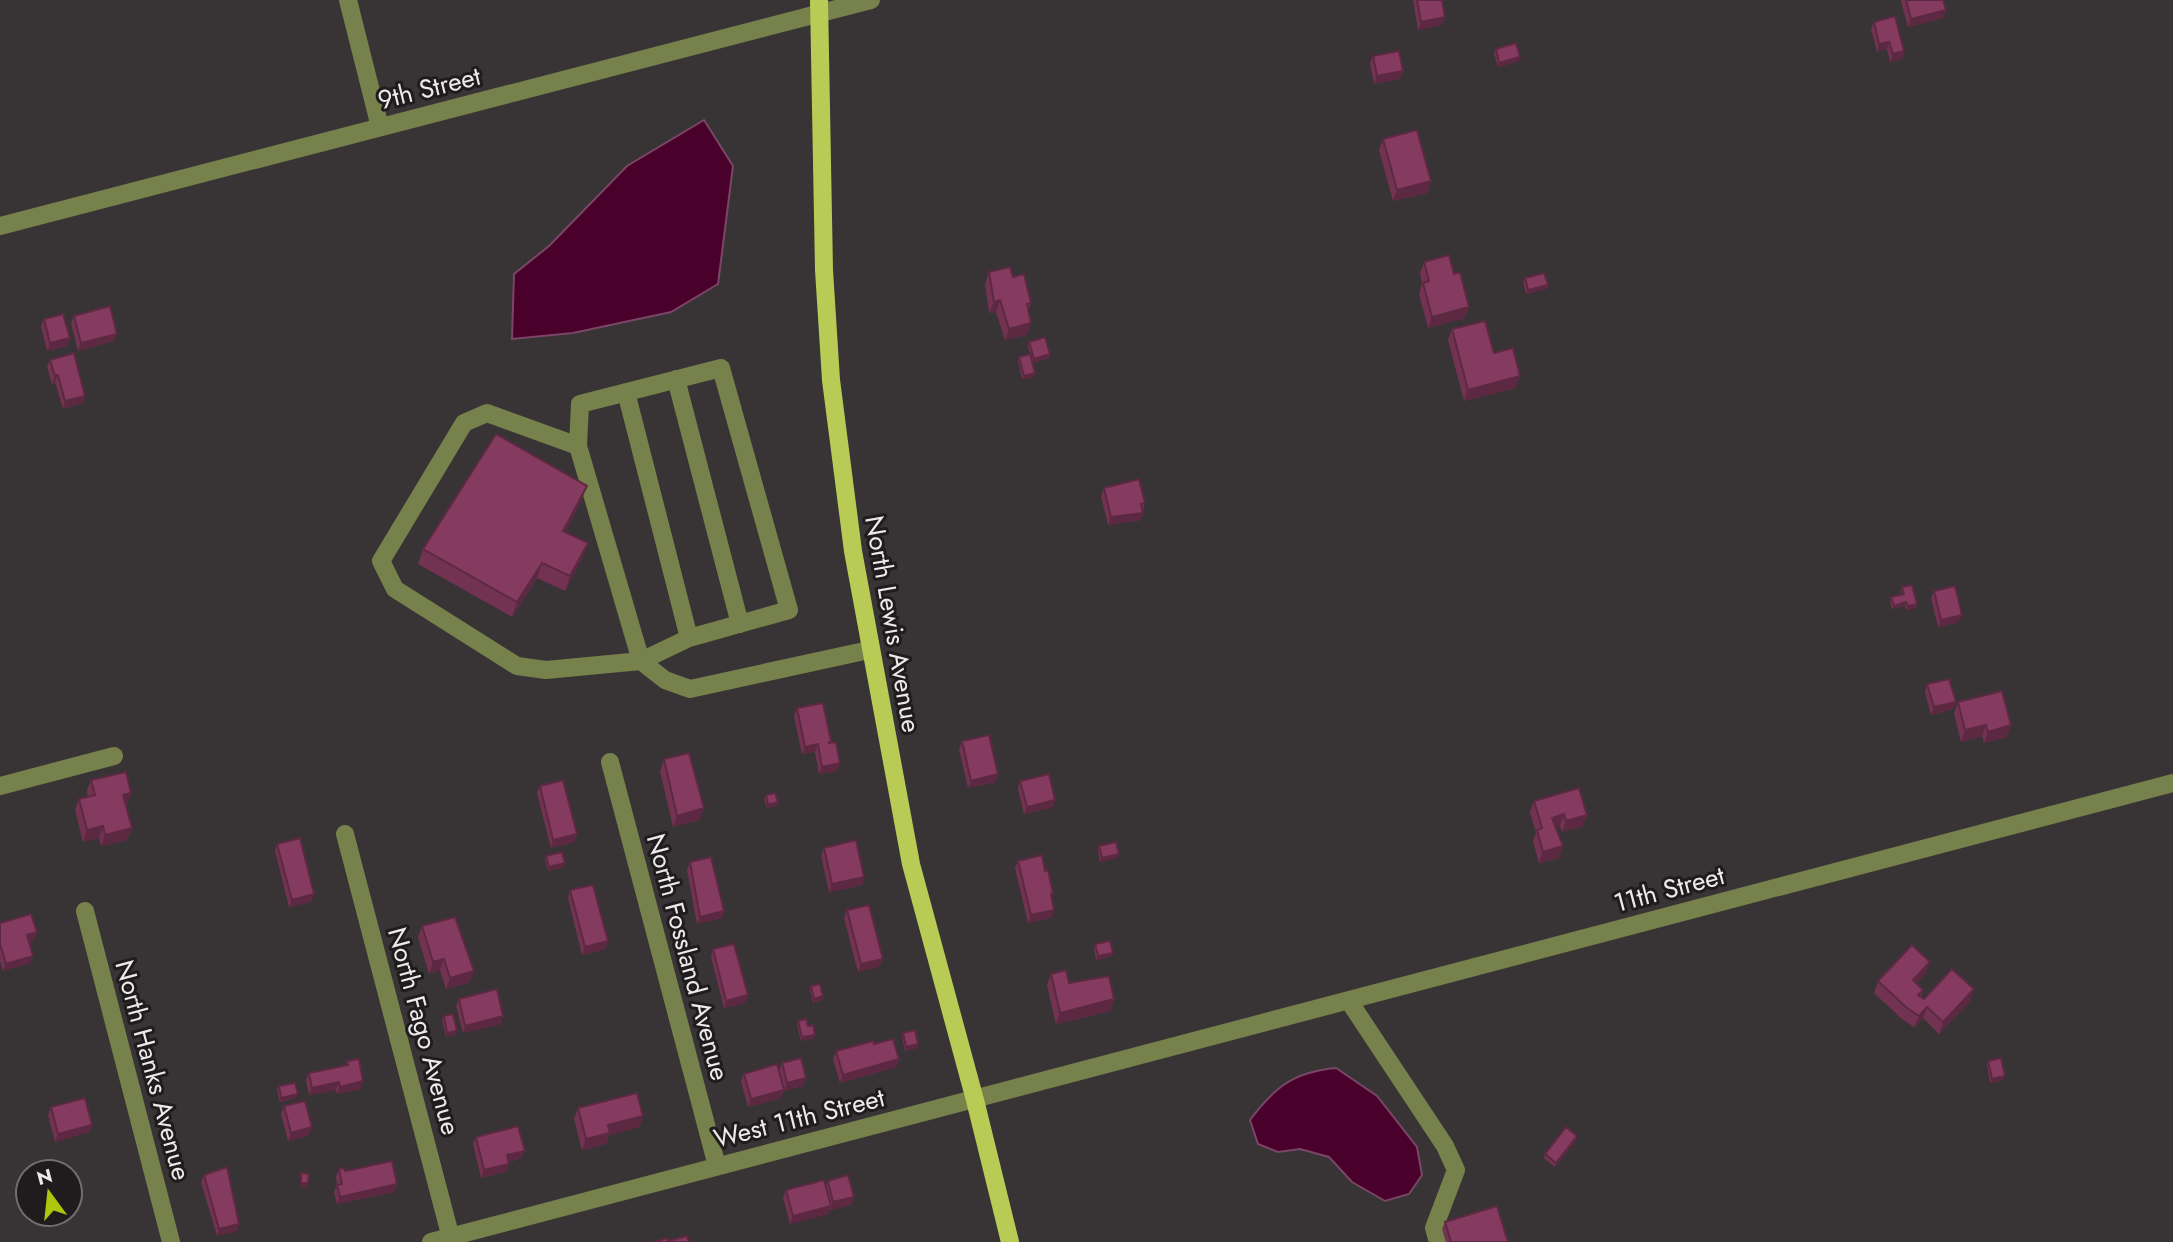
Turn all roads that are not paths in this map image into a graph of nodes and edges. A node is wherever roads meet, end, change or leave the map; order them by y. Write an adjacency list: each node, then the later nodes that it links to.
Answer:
1 (348, 0): 4 (street)
2 (871, 0): 3 (street, 9th Street)
3 (819, 7): 4 (street, 9th Street); 11 (main road, North Lewis Avenue)
4 (380, 127): 5 (street, 9th Street)
5 (0, 226)
6 (676, 379): 7 (street); 9 (street); 9 (street)
7 (626, 392): 8 (street); 10 (street)
8 (578, 446): 12 (street); 12 (street)
9 (740, 624): 10 (street)
10 (689, 638): 12 (street)
11 (869, 650): 12 (street); 21 (main road, North Lewis Avenue)
12 (641, 661)
13 (114, 756): 16 (street)
14 (610, 762): 22 (street, North Fossland Avenue)
15 (2173, 783): 19 (street, 11th Street)
16 (0, 786)
17 (345, 834): 23 (street, North Fago Avenue)
18 (85, 911): 24 (street, North Hanks Avenue)
19 (1349, 1001): 20 (street, 11th Street); 27 (street)
20 (1180, 1046): 21 (street, West 11th Street)
21 (975, 1100): 22 (street, West 11th Street); 26 (main road, North Lewis Avenue)
22 (717, 1166): 23 (street, West 11th Street)
23 (451, 1239): 25 (street, West 11th Street)
24 (171, 1242)
25 (431, 1242)
26 (1010, 1242)
27 (1438, 1242)

